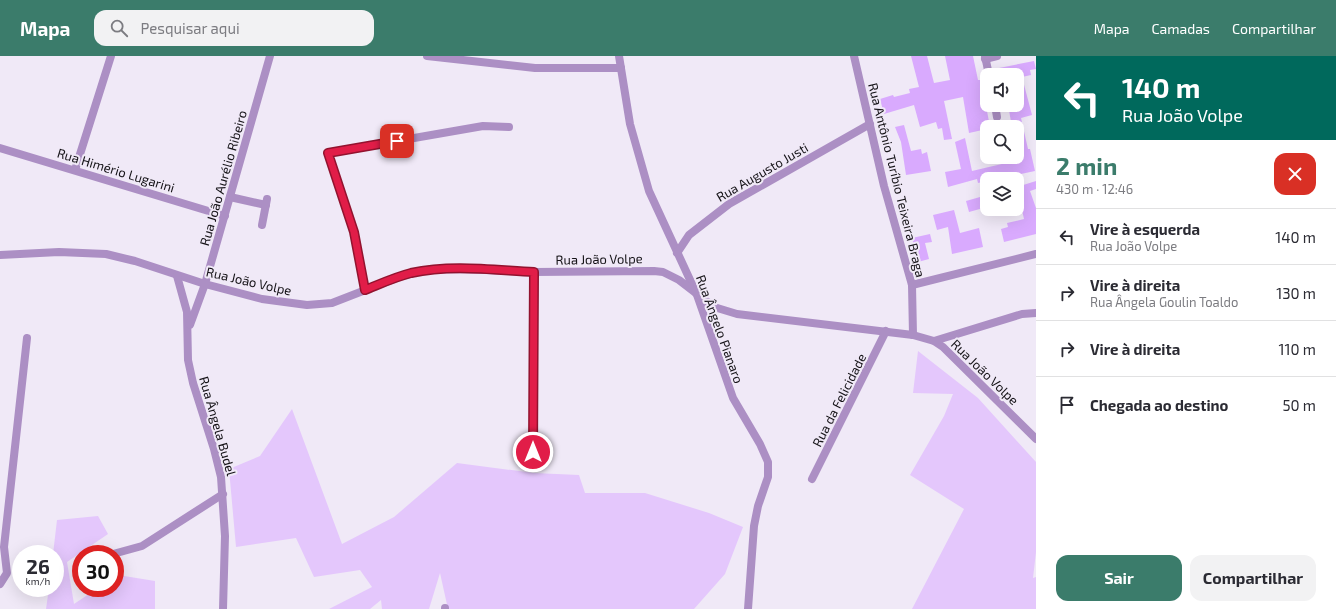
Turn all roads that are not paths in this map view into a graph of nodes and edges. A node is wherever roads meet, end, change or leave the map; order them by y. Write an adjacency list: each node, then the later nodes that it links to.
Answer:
1 (111, 56): 15 (street)
2 (270, 56): 16 (street, Rua João Aurélio Ribeiro)
3 (430, 56): 8 (street)
4 (619, 56): 8 (street, Rua Ângelo Pianaro)
5 (854, 56): 12 (street, Rua Antônio Turíbio Teixeira Braga)
6 (997, 56): 7 (street)
7 (985, 57): 9 (street)
8 (621, 68): 19 (street, Rua Ângelo Pianaro)
9 (987, 68)
10 (996, 112): 11 (street)
11 (997, 117)
12 (870, 124): 19 (street, Rua Augusto Justi); 25 (street, Rua Antônio Turíbio Teixeira Braga)
13 (509, 127): 26 (street)
14 (0, 148): 15 (street, Rua Himério Lugarini)
15 (75, 170): 17 (street, Rua Himério Lugarini)
16 (230, 197): 17 (street, Rua João Aurélio Ribeiro); 18 (street)
17 (225, 216): 24 (street, Rua João Aurélio Ribeiro)
18 (262, 225)
19 (677, 253): 27 (street, Rua Ângelo Pianaro)
20 (1036, 254): 25 (street)
21 (0, 256): 23 (street, Rua João Volpe)
22 (534, 272): 26 (street, Rua João Volpe); 27 (street, Rua João Volpe); 35 (street)
23 (177, 276): 24 (street, Rua João Volpe); 29 (street, Rua Ângela Budel)
24 (205, 284): 26 (street, Rua João Volpe); 29 (street, Rua João Aurélio Ribeiro)
25 (912, 285): 31 (street, Rua Antônio Turíbio Teixeira Braga)
26 (365, 290)
27 (697, 295): 30 (street, Rua João Volpe); 41 (street, Rua Ângelo Pianaro)
28 (1036, 313): 33 (street)
29 (188, 328): 37 (street, Rua Ângela Budel)
30 (886, 331): 31 (street, Rua João Volpe); 36 (street, Rua da Felicidade)
31 (913, 335): 33 (street, Rua João Volpe)
32 (27, 338): 39 (street)
33 (934, 341): 34 (street, Rua João Volpe)
34 (1036, 439)
35 (533, 452)
36 (812, 479)
37 (223, 494): 38 (street); 40 (street, Rua Ângela Budel)
38 (124, 551)
39 (0, 584)
40 (223, 609)
41 (748, 609)

